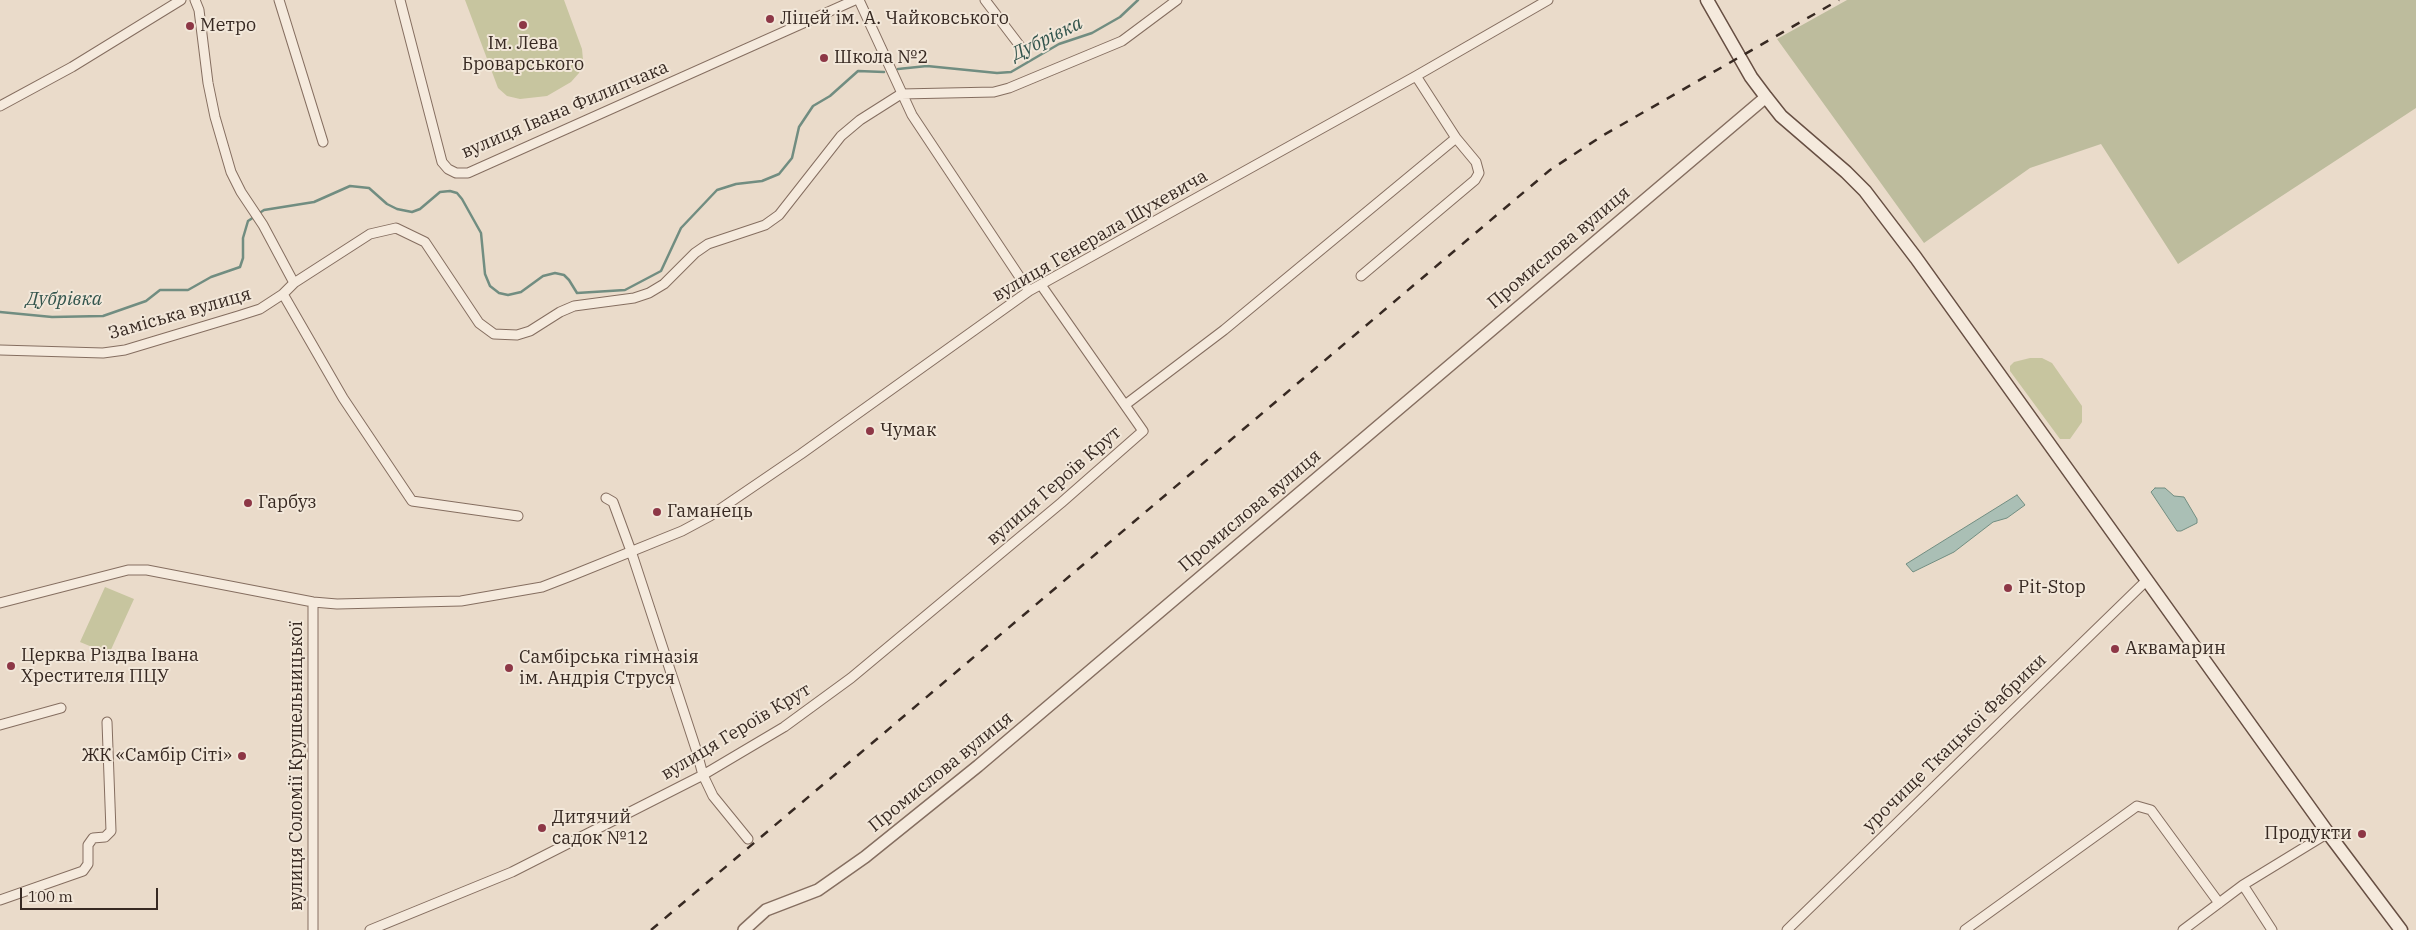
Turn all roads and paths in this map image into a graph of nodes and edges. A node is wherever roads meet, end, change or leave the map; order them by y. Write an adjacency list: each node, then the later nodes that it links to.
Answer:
1 (181, 0): 14 (street)
2 (194, 0): 18 (street)
3 (279, 0): 16 (street)
4 (400, 0): 5 (street, вулиця Івана Филипчака)
5 (857, 0): 12 (street)
6 (985, 0): 10 (street)
7 (1177, 0): 12 (street)
8 (1548, 0): 11 (street, вулиця Генерала Шухевича)
9 (1707, 0): 13 (main road)
10 (1020, 46)
11 (1416, 76): 15 (street); 19 (street, вулиця Генерала Шухевича)
12 (901, 94): 18 (street, Заміська вулиця); 20 (street)
13 (1766, 97): 27 (main road); 41 (street, Промислова вулиця)
14 (0, 106)
15 (1456, 138): 17 (street); 23 (street)
16 (322, 142)
17 (1361, 276)
18 (294, 283): 21 (street, Заміська вулиця)
19 (1041, 285): 20 (street, вулиця Генерала Шухевича); 23 (street)
20 (1029, 291): 26 (street, вулиця Генерала Шухевича)
21 (283, 294): 22 (street, Заміська вулиця); 25 (street)
22 (0, 350)
23 (1125, 405): 33 (street, вулиця Героїв Крут)
24 (606, 498): 26 (street)
25 (518, 516)
26 (631, 551): 29 (street, вулиця Генерала Шухевича); 33 (street)
27 (2147, 580): 34 (main road); 42 (street, урочище Ткацької Фабрики)
28 (0, 602): 29 (street, вулиця Генерала Шухевича)
29 (313, 602): 39 (street, вулиця Соломії Крушельницької)
30 (61, 708): 32 (street)
31 (107, 722): 37 (street)
32 (0, 725)
33 (703, 775): 35 (street); 40 (street, вулиця Героїв Крут)
34 (2328, 832): 36 (street); 46 (main road)
35 (748, 839)
36 (2243, 885): 38 (street); 45 (street)
37 (0, 900)
38 (2219, 903): 43 (street); 44 (street)
39 (313, 930)
40 (370, 930)
41 (744, 930)
42 (1787, 930)
43 (1965, 930)
44 (2183, 930)
45 (2272, 930)
46 (2401, 930)

